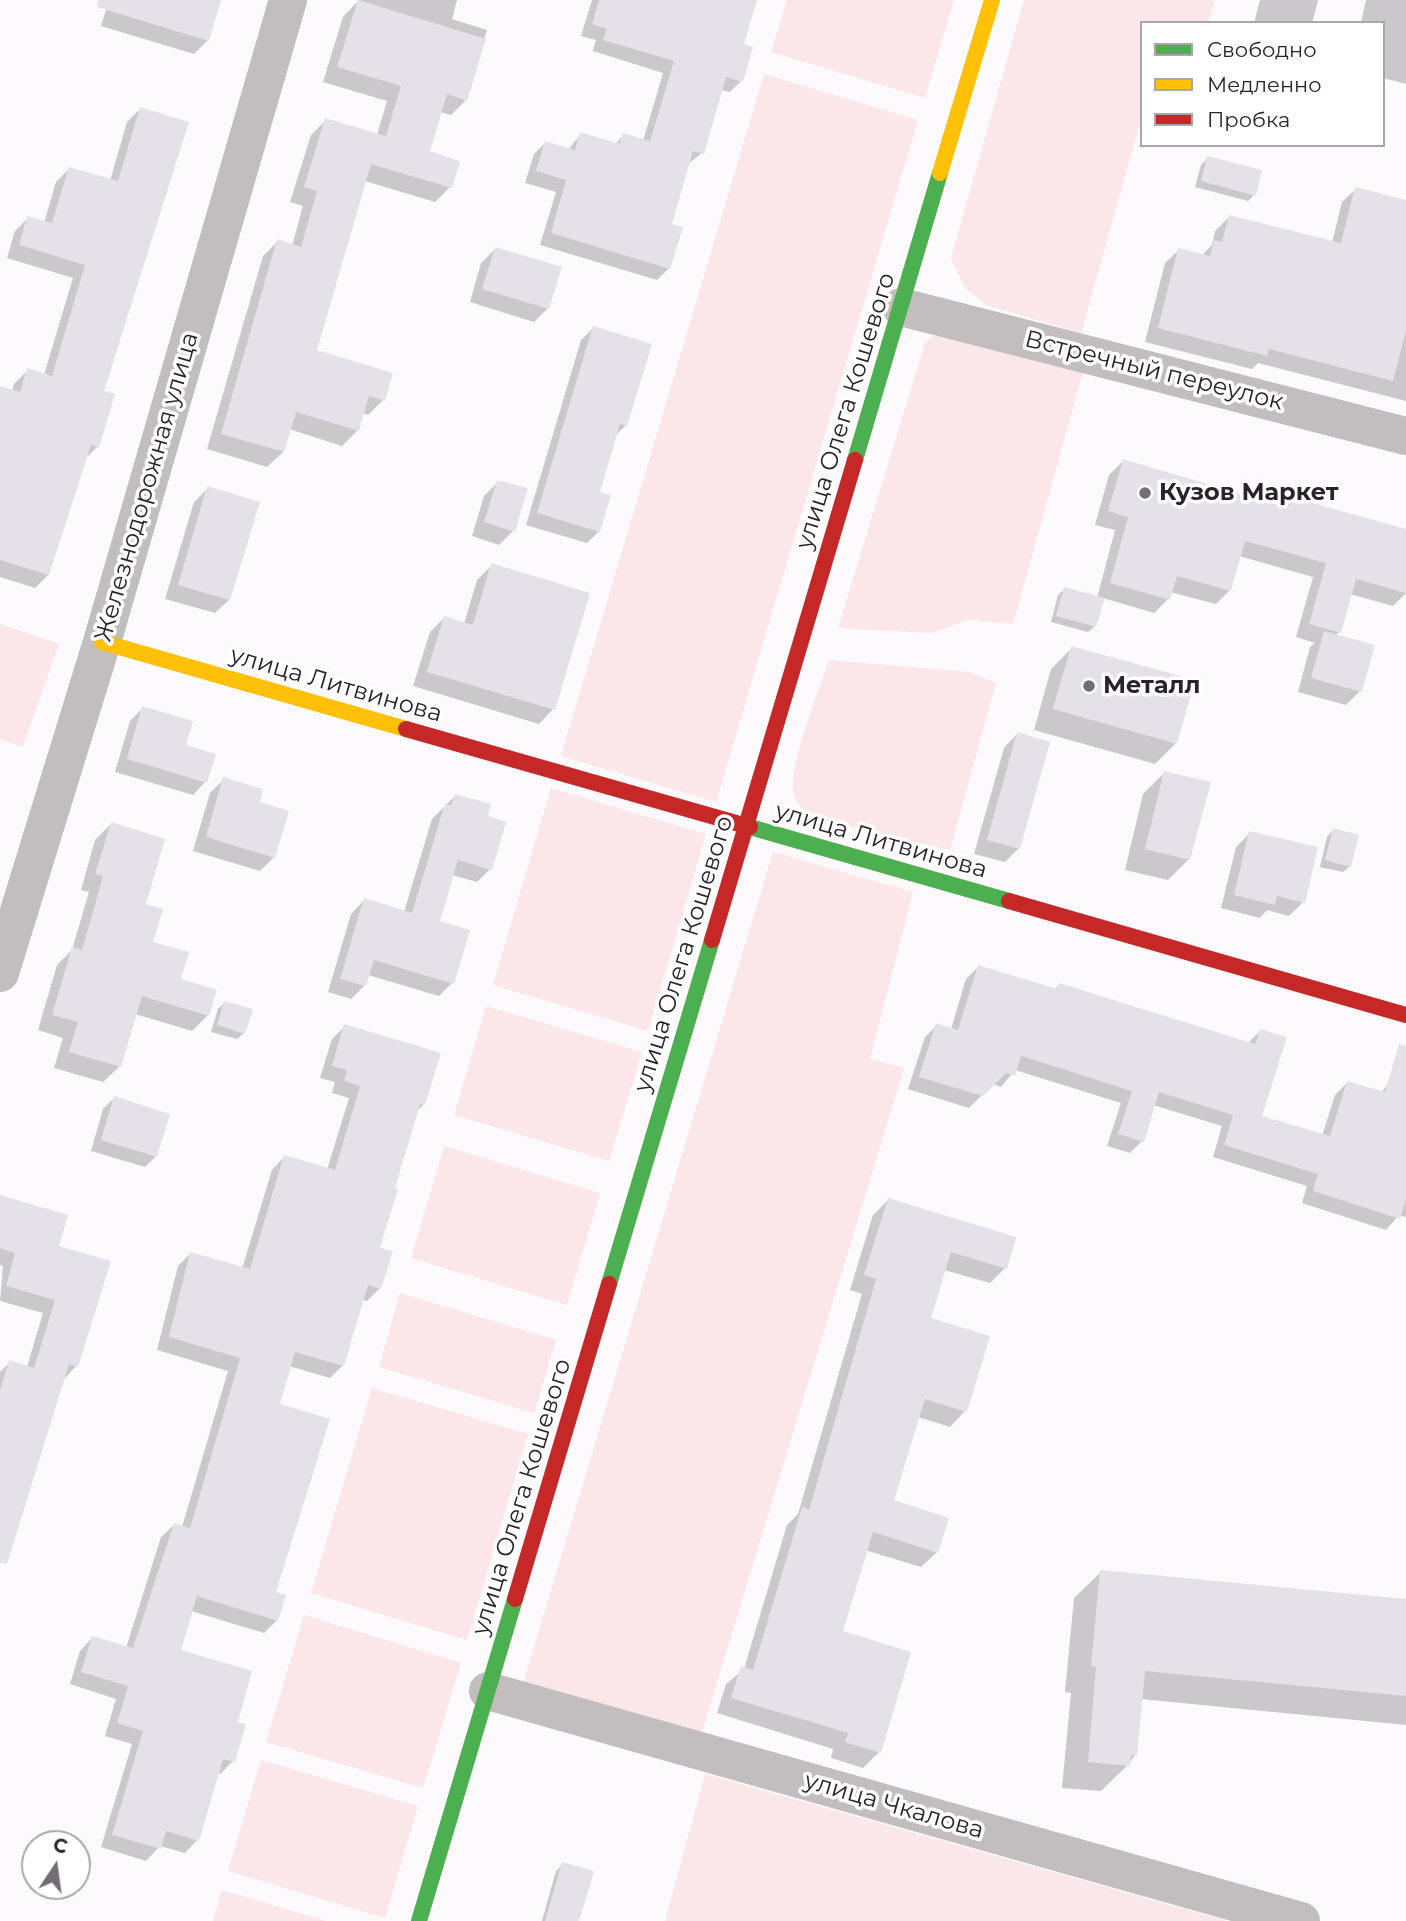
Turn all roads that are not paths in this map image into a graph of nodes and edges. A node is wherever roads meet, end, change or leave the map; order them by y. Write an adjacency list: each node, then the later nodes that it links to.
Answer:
1 (288, 0): 5 (street, Железнодорожная улица)
2 (992, 0): 3 (main road, улица Олега Кошевого)
3 (901, 307): 4 (street, Встречный переулок); 6 (main road, улица Олега Кошевого)
4 (1406, 436)
5 (102, 642): 6 (main road, улица Литвинова); 7 (street, Железнодорожная улица)
6 (746, 826): 8 (main road, улица Литвинова); 9 (main road, улица Олега Кошевого)
7 (0, 973)
8 (1406, 1015)
9 (488, 1691): 10 (main road, улица Олега Кошевого); 11 (street, улица Чкалова)
10 (419, 1921)
11 (1301, 1921)

